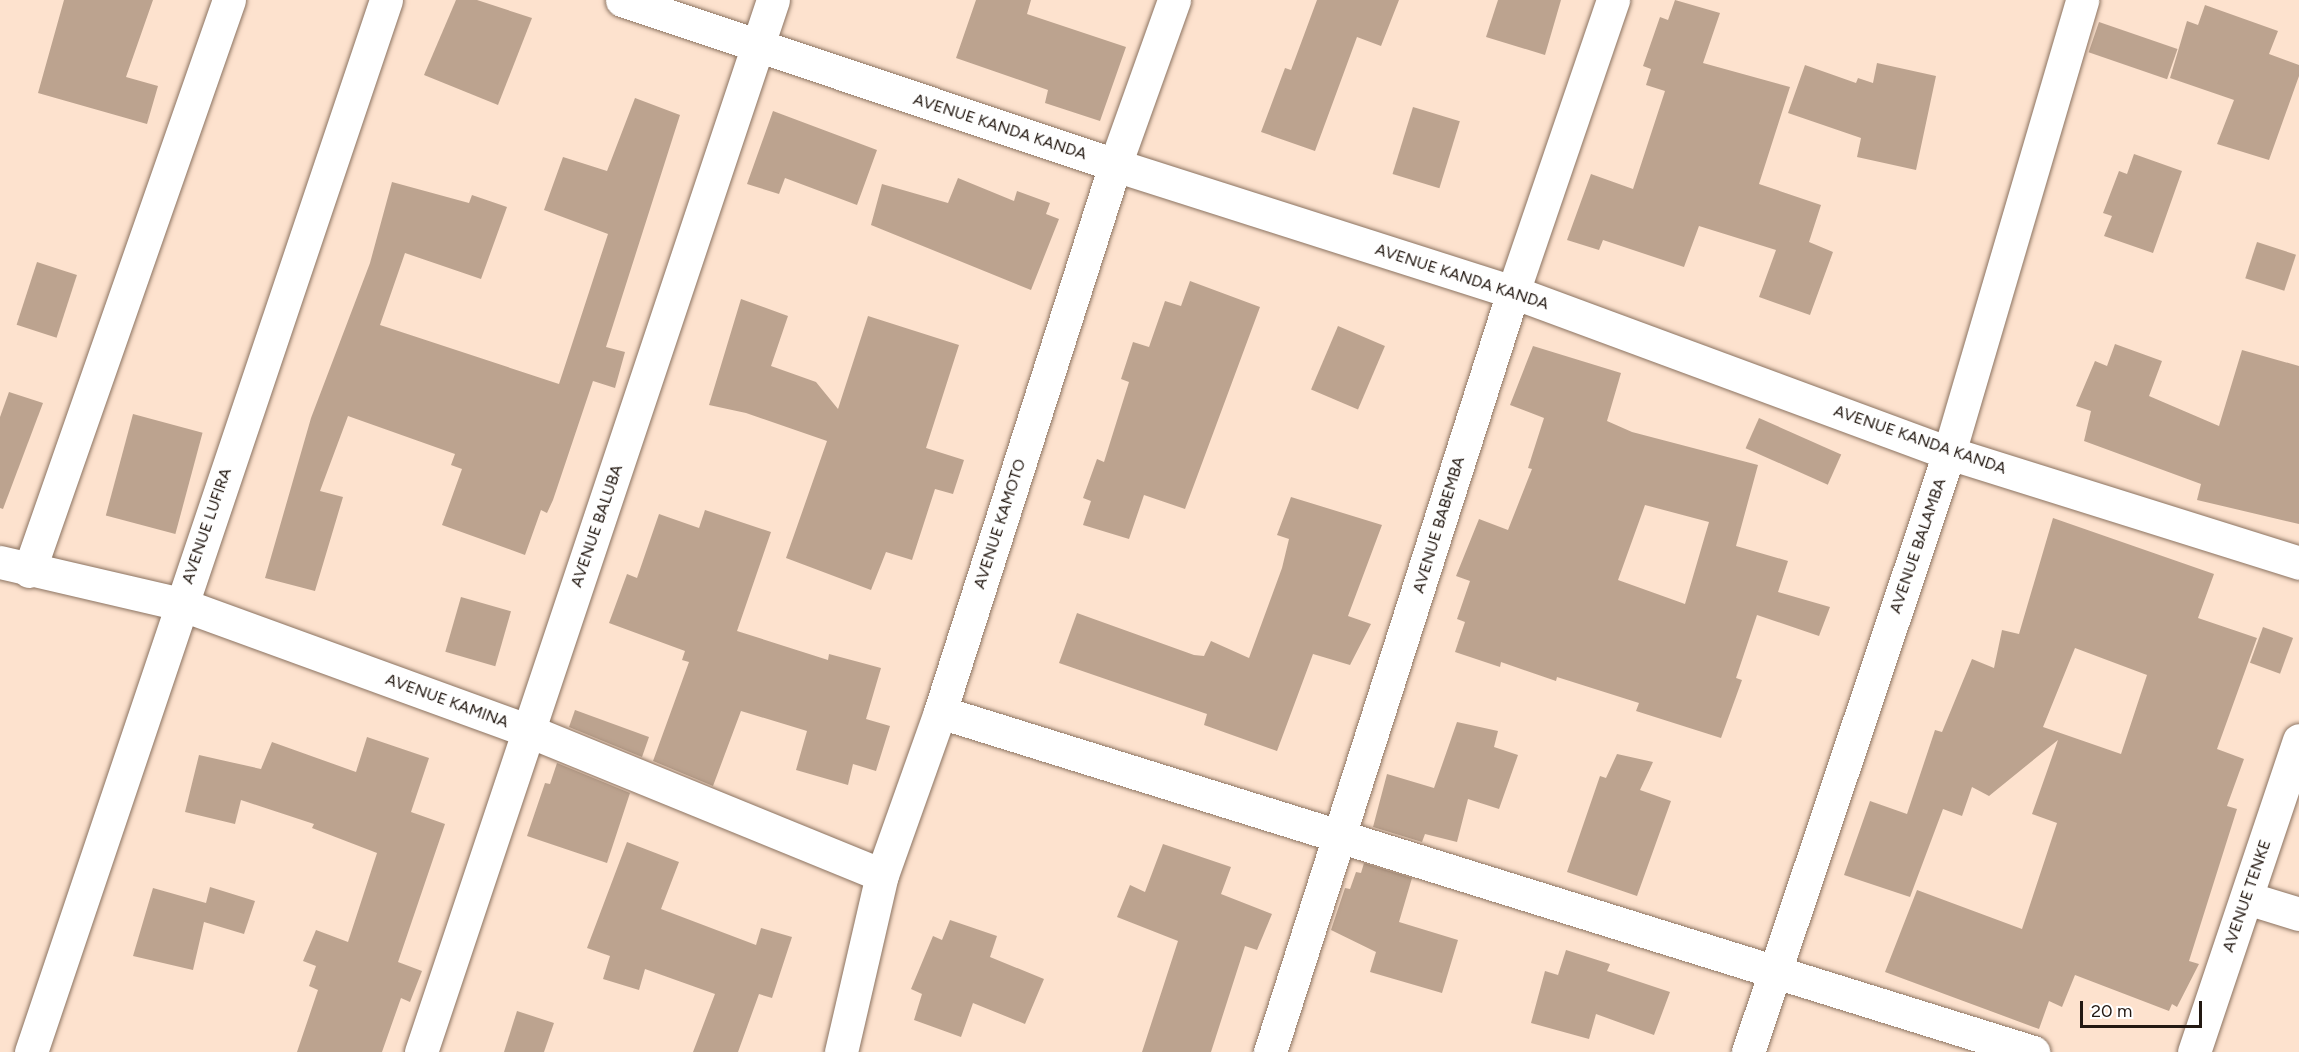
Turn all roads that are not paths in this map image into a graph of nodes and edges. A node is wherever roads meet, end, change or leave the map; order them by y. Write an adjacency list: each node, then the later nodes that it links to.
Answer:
1 (229, 0): 13 (street)
2 (386, 0): 14 (street, AVENUE LUFIRA)
3 (622, 0): 8 (street, AVENUE KANDA KANDA)
4 (773, 0): 8 (street, AVENUE BALUBA)
5 (1174, 0): 9 (street, AVENUE KAMOTO)
6 (1612, 0): 10 (street, AVENUE BABEMBA)
7 (2082, 0): 11 (street, AVENUE BALAMBA)
8 (758, 47): 9 (street, AVENUE KANDA KANDA); 16 (street, AVENUE BALUBA)
9 (1115, 165): 10 (street, AVENUE KANDA KANDA); 15 (street, AVENUE KAMOTO)
10 (1512, 292): 11 (street, AVENUE KANDA KANDA); 18 (street, AVENUE BABEMBA)
11 (1949, 453): 12 (street, AVENUE KANDA KANDA); 22 (street, AVENUE BALAMBA)
12 (2299, 562)
13 (15, 566): 14 (street, AVENUE KAMINA)
14 (180, 604): 16 (street, AVENUE KAMINA); 23 (street, AVENUE LUFIRA)
15 (940, 712): 18 (street); 19 (street, AVENUE KAMOTO)
16 (529, 731): 19 (street, AVENUE KAMINA); 24 (street, AVENUE BALUBA)
17 (2299, 740): 20 (street, AVENUE TENKE)
18 (1342, 837): 22 (street); 26 (street, AVENUE BABEMBA)
19 (882, 875): 25 (street, AVENUE KAMOTO)
20 (2247, 898): 21 (street); 29 (street, AVENUE TENKE)
21 (2299, 914)
22 (1775, 973): 27 (street, AVENUE BALAMBA); 28 (street)
23 (31, 1052)
24 (421, 1052)
25 (841, 1052)
26 (1270, 1052)
27 (1748, 1052)
28 (2033, 1052)
29 (2194, 1052)

